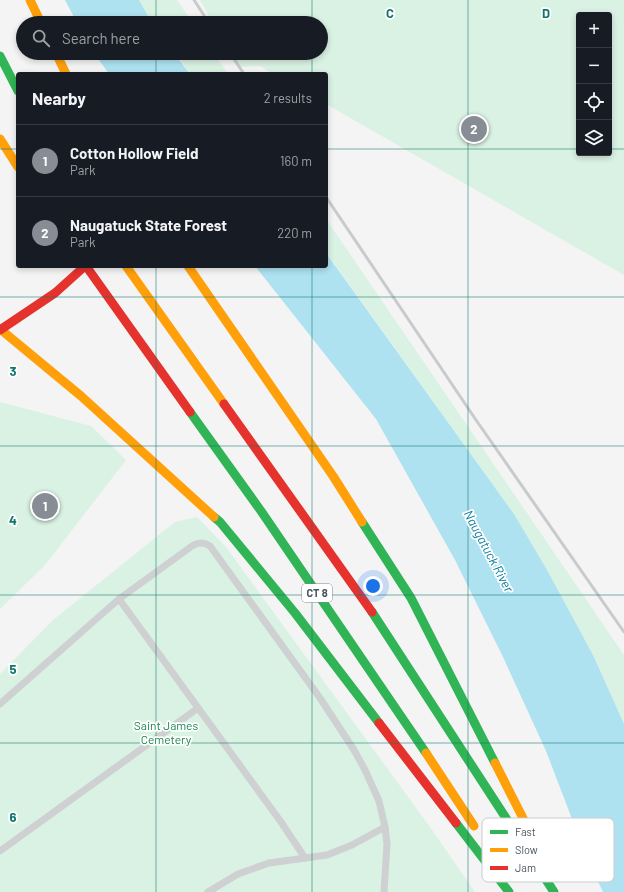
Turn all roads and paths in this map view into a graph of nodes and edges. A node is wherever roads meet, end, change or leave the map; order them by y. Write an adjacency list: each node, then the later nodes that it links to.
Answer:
1 (30, 0): 2 (main road)
2 (38, 16)
3 (0, 56): 6 (main road)
4 (59, 60): 5 (main road)
5 (65, 72)
6 (16, 87)
7 (0, 140): 8 (main road)
8 (16, 164)
9 (83, 268): 13 (main road)
10 (86, 268): 20 (main road, CT 8)
11 (189, 268): 18 (main road)
12 (127, 269): 17 (main road, CT 8)
13 (0, 330): 22 (main road)
14 (119, 599): 15 (lane); 16 (lane); 19 (lane)
15 (0, 704)
16 (198, 708): 21 (lane); 23 (lane)
17 (506, 818)
18 (523, 818)
19 (385, 827): 23 (lane); 29 (lane)
20 (478, 832)
21 (0, 850)
22 (482, 857)
23 (305, 858): 28 (lane)
24 (501, 882): 30 (main road)
25 (511, 882): 31 (main road)
26 (548, 882): 32 (main road, CT 8)
27 (555, 882): 33 (main road)
28 (208, 892)
29 (384, 892)
30 (509, 892)
31 (517, 892)
32 (554, 892)
33 (560, 892)

